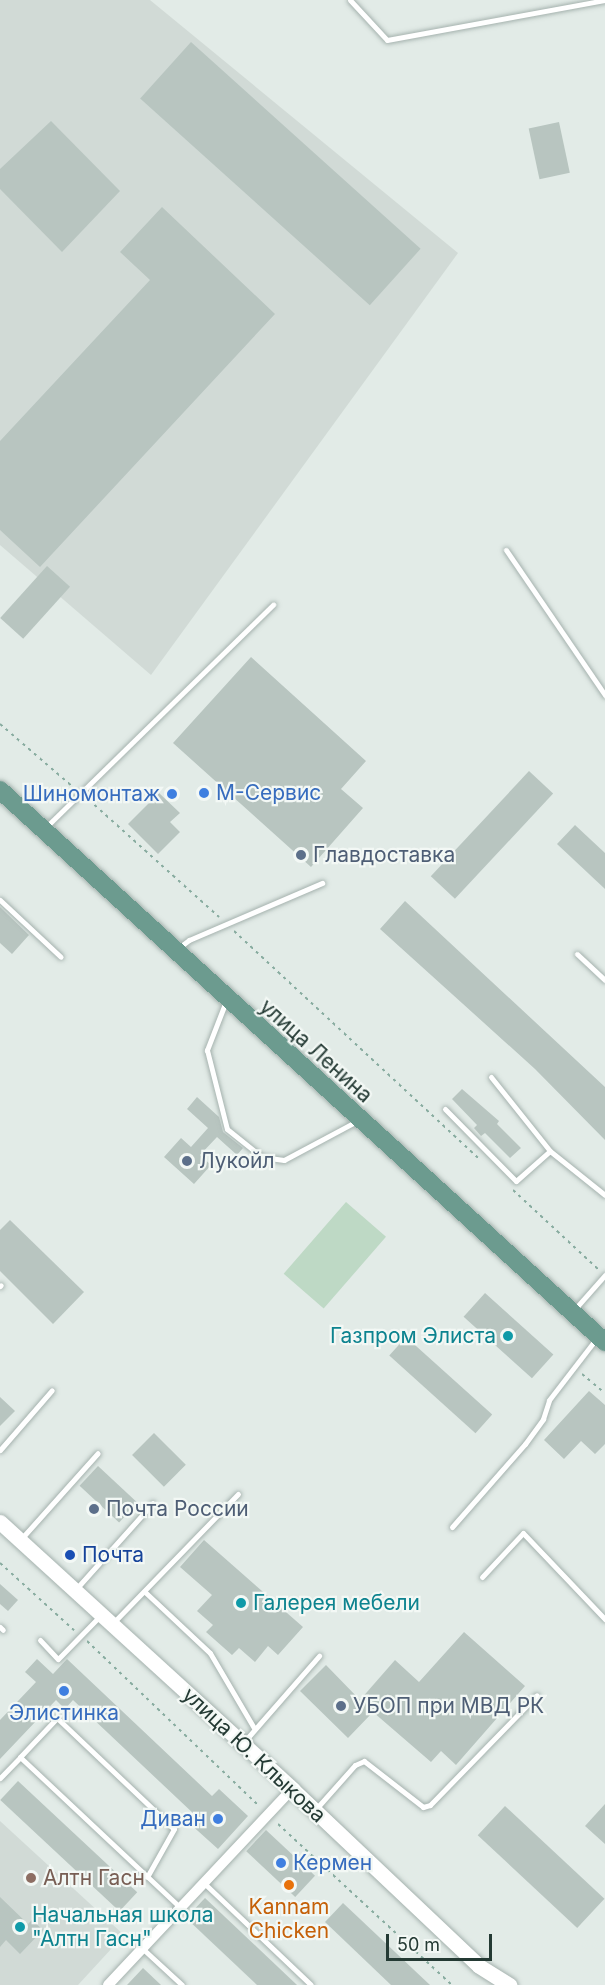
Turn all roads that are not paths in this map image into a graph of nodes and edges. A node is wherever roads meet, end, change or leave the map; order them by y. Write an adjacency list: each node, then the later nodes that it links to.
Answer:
1 (350, 0): 2 (lane)
2 (604, 0)
3 (506, 550): 5 (lane)
4 (273, 605): 7 (lane)
5 (605, 695)
6 (0, 790): 7 (main road, улица Ленина)
7 (43, 830): 10 (main road, улица Ленина)
8 (322, 883): 10 (lane)
9 (0, 900): 12 (lane)
10 (174, 952): 14 (main road, улица Ленина)
11 (577, 954): 13 (lane)
12 (61, 957)
13 (605, 980)
14 (226, 999): 17 (main road, улица Ленина); 17 (lane)
15 (491, 1077): 18 (lane)
16 (445, 1108): 18 (lane)
17 (359, 1120): 21 (main road, улица Ленина)
18 (550, 1151): 19 (lane)
19 (605, 1195)
20 (605, 1275): 21 (lane)
21 (572, 1312): 22 (main road, улица Ленина)
22 (602, 1339): 29 (lane)
23 (52, 1390): 24 (lane)
24 (0, 1450)
25 (98, 1453): 30 (lane)
26 (238, 1494): 33 (lane)
27 (153, 1503): 32 (lane)
28 (0, 1522): 30 (main road, улица Ю. Клыкова)
29 (452, 1527)
30 (20, 1540): 32 (main road, улица Ю. Клыкова)
31 (482, 1577): 34 (lane)
32 (75, 1591): 35 (main road, улица Ю. Клыкова)
33 (145, 1592): 35 (lane); 39 (lane)
34 (605, 1619)
35 (107, 1620): 36 (lane); 40 (main road, улица Ю. Клыкова)
36 (40, 1640)
37 (319, 1656): 39 (lane)
38 (537, 1695): 44 (lane)
39 (254, 1728): 40 (lane)
40 (242, 1744): 43 (main road, улица Ю. Клыкова)
41 (20, 1757): 42 (lane); 45 (lane); 45 (lane)
42 (0, 1778)
43 (292, 1789): 44 (main road, улица Ю. Клыкова); 46 (street)
44 (315, 1810): 49 (main road, улица Ю. Клыкова)
45 (147, 1876): 47 (lane)
46 (204, 1884): 47 (street); 52 (lane)
47 (182, 1909): 48 (street)
48 (143, 1949): 50 (street); 51 (lane)
49 (479, 1966): 53 (main road); 54 (main road, улица Ю. Клыкова)
50 (108, 1985)
51 (182, 1985)
52 (310, 1985)
53 (490, 1985)
54 (508, 1985)

